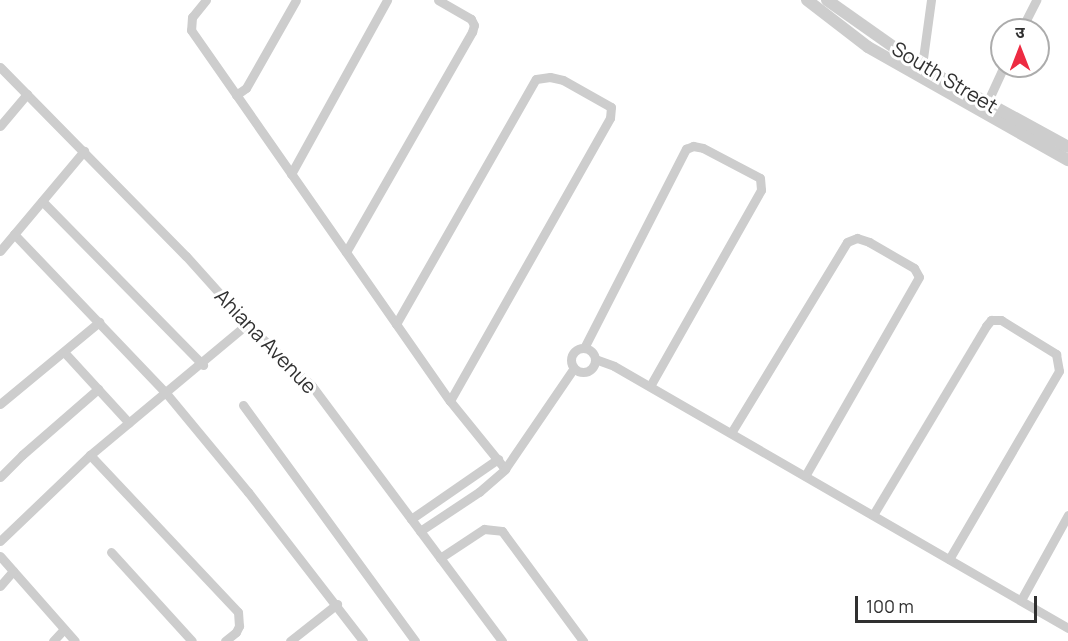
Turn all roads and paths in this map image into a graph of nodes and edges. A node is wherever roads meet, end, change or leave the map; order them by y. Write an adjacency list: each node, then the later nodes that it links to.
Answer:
1 (206, 0): 14 (street)
2 (296, 0): 14 (street)
3 (387, 0): 20 (street)
4 (438, 0): 24 (street)
5 (807, 0): 11 (street)
6 (827, 0): 11 (street, South Street)
7 (931, 0): 11 (street)
8 (1036, 0): 9 (street)
9 (1027, 18)
10 (0, 67): 13 (street, Ahiana Avenue)
11 (921, 72): 15 (street, South Street); 19 (street)
12 (998, 78): 15 (street)
13 (27, 94): 16 (street); 18 (street, Ahiana Avenue)
14 (236, 95): 20 (street)
15 (987, 103): 17 (street, South Street)
16 (0, 126)
17 (1068, 147)
18 (84, 151): 21 (street); 26 (street, Ahiana Avenue)
19 (1068, 160)
20 (291, 174): 24 (street)
21 (42, 201): 22 (street); 31 (street)
22 (14, 234): 23 (street); 25 (street)
23 (0, 251)
24 (346, 252): 27 (street)
25 (99, 322): 29 (street); 35 (street)
26 (247, 324): 31 (street); 48 (street, Ahiana Avenue)
27 (396, 324): 36 (street); 36 (street)
28 (584, 348): 30 (street); 32 (street); 33 (street)
29 (64, 352): 34 (street); 37 (street)
30 (595, 359): 32 (street); 33 (street)
31 (202, 364): 35 (street)
32 (574, 368): 43 (street)
33 (650, 386): 40 (street)
34 (98, 389): 39 (street); 45 (street)
35 (166, 393): 39 (street); 58 (street)
36 (450, 401): 42 (street)
37 (0, 404)
38 (243, 405): 67 (street)
39 (129, 423): 41 (street)
40 (731, 434): 44 (street); 44 (street)
41 (90, 455): 50 (street); 65 (street)
42 (498, 459): 43 (street); 48 (street)
43 (505, 469): 49 (street)
44 (805, 476): 46 (street)
45 (0, 477)
46 (873, 515): 54 (street); 54 (street)
47 (1068, 515): 57 (street)
48 (411, 519): 49 (street, Ahiana Avenue)
49 (420, 531): 53 (street, Ahiana Avenue)
50 (0, 541)
51 (111, 552): 64 (street)
52 (0, 556): 55 (street)
53 (440, 558): 68 (street, Ahiana Avenue); 69 (street)
54 (949, 559): 57 (street)
55 (13, 571): 56 (street); 60 (street)
56 (0, 586)
57 (1021, 600): 59 (street)
58 (337, 604): 61 (street); 66 (street)
59 (1068, 628)
60 (64, 629): 62 (street); 63 (street)
61 (358, 639)
62 (53, 641)
63 (75, 641)
64 (192, 641)
65 (225, 641)
66 (290, 641)
67 (415, 641)
68 (502, 641)
69 (584, 641)

